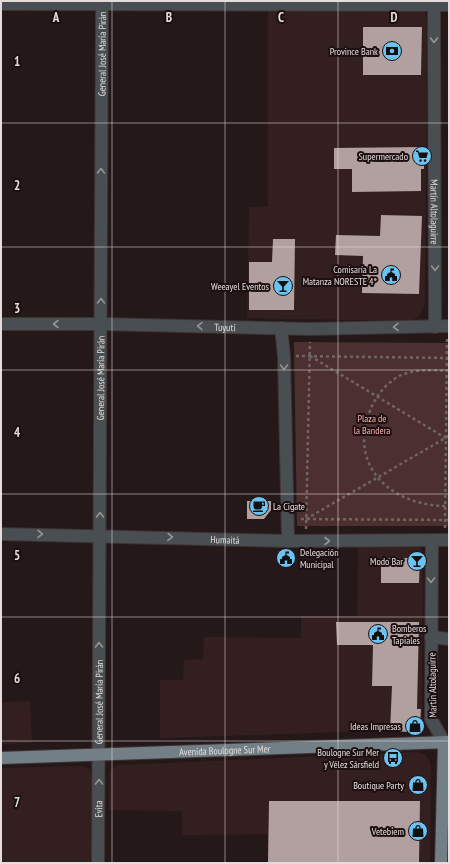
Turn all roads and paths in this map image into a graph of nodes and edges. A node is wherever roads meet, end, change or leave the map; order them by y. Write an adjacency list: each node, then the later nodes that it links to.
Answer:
1 (102, 2): 2 (street); 3 (street); 6 (street, General José María Pirán, one-way to 1)
2 (434, 3): 4 (street); 7 (street, Martín Altolaguirre, one-way to 7)
3 (1, 4)
4 (449, 5)
5 (1, 324): 6 (street, Tuyutí, one-way to 5)
6 (101, 324): 8 (street, Tuyutí, one-way to 6); 24 (street, General José María Pirán, one-way to 6)
7 (444, 326): 9 (street, Tuyutí, one-way to 9); 12 (path)
8 (281, 328): 9 (street, Tuyutí); 10 (street)
9 (310, 329): 11 (path)
10 (284, 356): 11 (path); 19 (street, one-way to 19)
11 (310, 356): 12 (path); 14 (path); 20 (path)
12 (448, 358): 13 (path)
13 (448, 371): 14 (path); 15 (path)
14 (377, 396): 15 (path); 16 (path)
15 (448, 438): 16 (path); 17 (path)
16 (378, 478): 17 (path); 20 (path)
17 (445, 506): 18 (path); 21 (path)
18 (449, 506)
19 (288, 518): 20 (path); 26 (street)
20 (306, 519): 21 (path); 27 (path)
21 (445, 520): 22 (path); 25 (path)
22 (449, 520)
23 (1, 534): 24 (street, Humaitá, one-way to 24)
24 (100, 535): 26 (street, Humaitá, one-way to 26); 32 (street, General José María Pirán, one-way to 24)
25 (447, 540): 28 (street, Humaitá)
26 (288, 541): 27 (street, Humaitá)
27 (306, 541): 28 (street, Humaitá, one-way to 28)
28 (432, 541): 29 (street, Martín Altolaguirre, one-way to 29)
29 (431, 637): 30 (street); 31 (street, Martín Altolaguirre)
30 (449, 639)
31 (447, 739): 32 (main road, Avenida Boulogne Sur Mer); 35 (main road)
32 (99, 754): 33 (main road, Avenida Boulogne Sur Mer); 34 (street, Evita, one-way to 32)
33 (1, 758)
34 (98, 863)
35 (441, 863)

